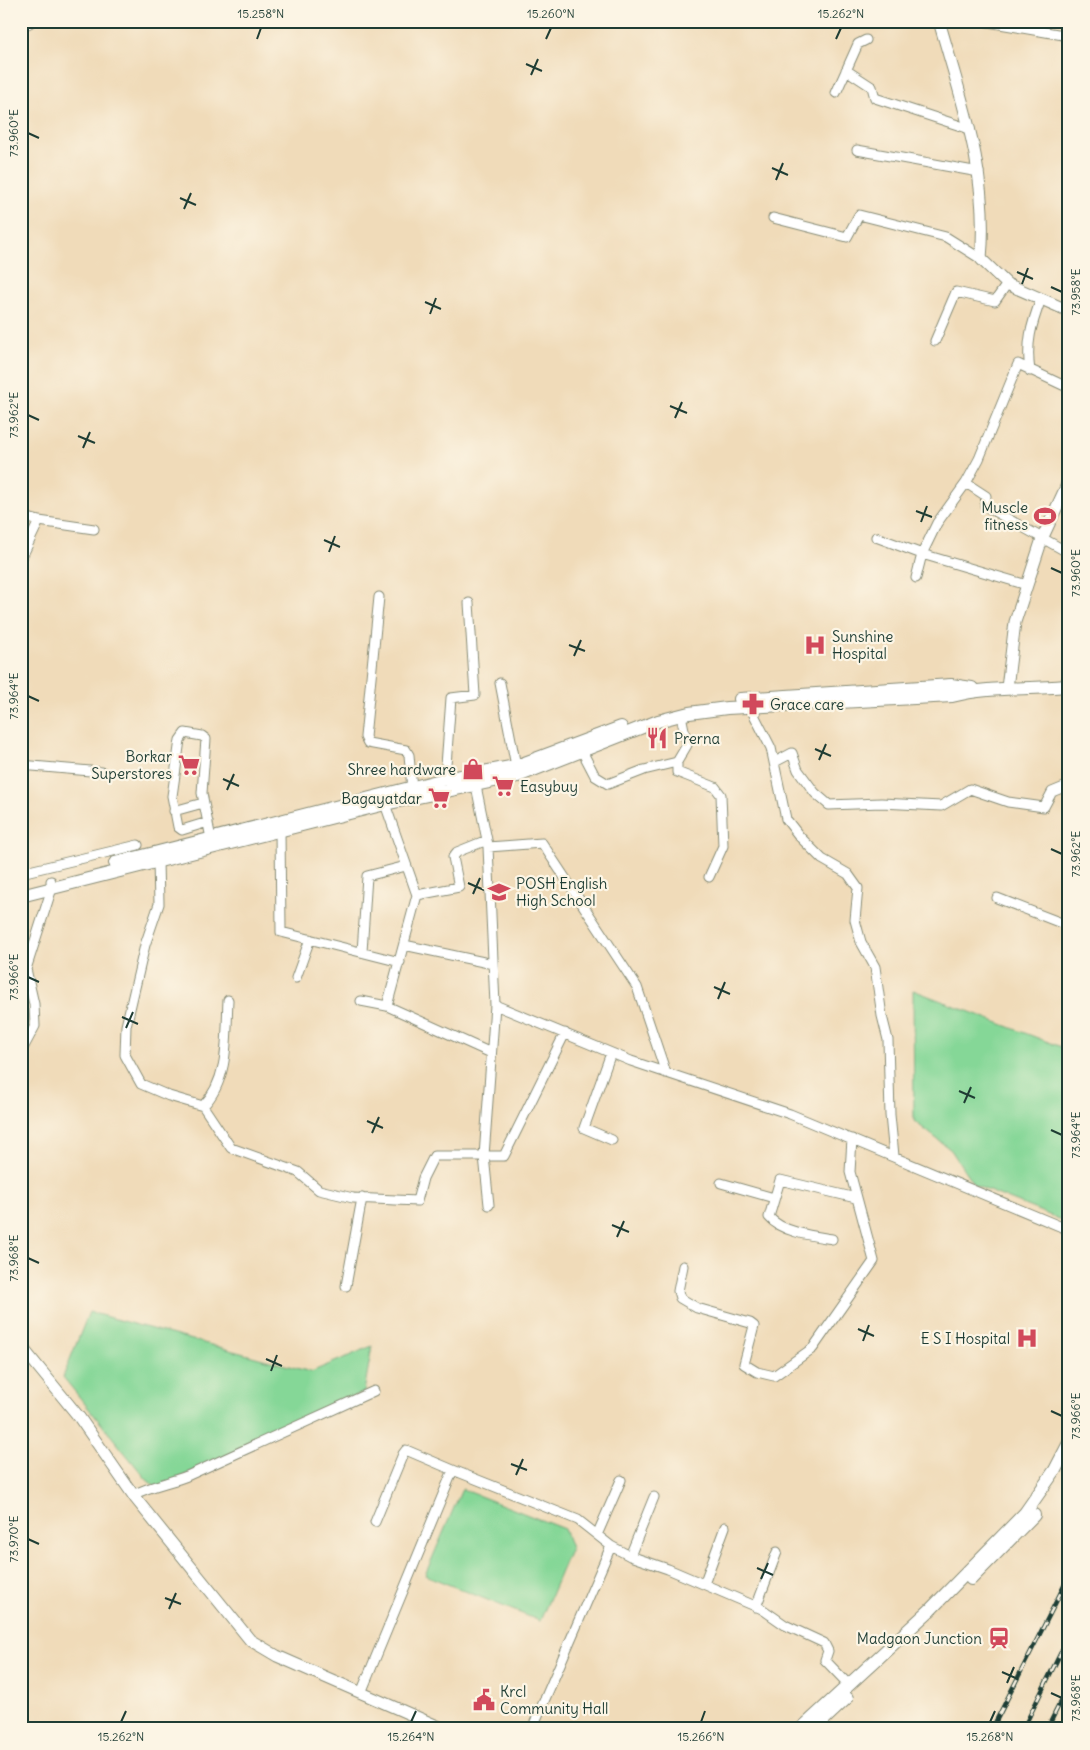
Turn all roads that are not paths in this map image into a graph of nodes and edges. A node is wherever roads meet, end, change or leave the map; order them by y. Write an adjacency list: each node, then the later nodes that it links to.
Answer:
1 (28, 21): 4 (highway)
2 (939, 21): 9 (street)
3 (982, 21): 5 (street)
4 (21, 24)
5 (1069, 36)
6 (866, 40): 7 (street)
7 (846, 70): 8 (street); 9 (street)
8 (836, 93)
9 (970, 129): 11 (street)
10 (857, 150): 11 (street)
11 (979, 172): 13 (street)
12 (773, 218): 13 (street)
13 (982, 259): 14 (street)
14 (1006, 284): 15 (street); 17 (street)
15 (1041, 299): 16 (street); 18 (street)
16 (1069, 311)
17 (935, 341)
18 (1030, 372): 19 (street); 21 (street)
19 (1069, 388)
20 (1069, 475): 26 (street)
21 (966, 483): 26 (street); 27 (street)
22 (21, 516): 23 (street)
23 (39, 521): 24 (street); 29 (street)
24 (94, 530)
25 (876, 537): 27 (street)
26 (1042, 539): 28 (street); 31 (street)
27 (922, 554): 30 (street); 31 (street)
28 (1069, 554)
29 (21, 559)
30 (916, 578)
31 (1027, 585): 36 (street)
32 (379, 597): 49 (street)
33 (469, 603): 46 (street)
34 (500, 683): 44 (street)
35 (1068, 685): 36 (main road)
36 (1007, 688): 37 (main road)
37 (815, 699): 38 (main road); 44 (main road)
38 (750, 707): 39 (main road); 42 (street)
39 (681, 715): 40 (main road); 41 (street)
40 (582, 751): 41 (street); 47 (main road)
41 (677, 762): 63 (street)
42 (775, 762): 48 (street); 89 (street)
43 (21, 765): 45 (street)
44 (516, 766): 47 (main road)
45 (102, 772)
46 (445, 779): 47 (main road); 49 (main road)
47 (475, 780): 51 (main road); 57 (street)
48 (1069, 786)
49 (412, 789): 56 (main road)
50 (203, 803): 52 (street); 52 (street); 53 (street)
51 (385, 804): 55 (main road); 61 (street)
52 (174, 811): 54 (street)
53 (208, 822): 54 (street); 56 (street)
54 (179, 830): 59 (street)
55 (280, 830): 56 (main road); 70 (street)
56 (212, 842): 59 (main road); 60 (main road)
57 (488, 844): 66 (street); 74 (street); 84 (street)
58 (138, 845): 62 (street)
59 (182, 845): 64 (main road)
60 (158, 861): 64 (main road); 85 (street)
61 (406, 866): 66 (street); 72 (street)
62 (21, 873)
63 (709, 878)
64 (52, 885): 65 (main road); 67 (main road); 81 (street)
65 (21, 888)
66 (416, 895): 71 (street)
67 (21, 896)
68 (998, 898): 69 (street)
69 (1069, 926)
70 (310, 939): 72 (street); 75 (street)
71 (404, 945): 73 (street); 74 (street)
72 (362, 952): 73 (street)
73 (400, 962): 79 (street)
74 (493, 964): 78 (street)
75 (296, 978)
76 (228, 1000): 85 (street)
77 (362, 1001): 79 (street)
78 (495, 1005): 80 (street); 82 (street)
79 (387, 1006): 82 (street)
80 (565, 1033): 83 (street); 88 (street)
81 (21, 1052)
82 (491, 1053): 88 (street)
83 (611, 1053): 84 (street); 87 (street)
84 (666, 1073): 86 (street)
85 (203, 1106): 91 (street)
86 (852, 1139): 89 (street); 93 (street)
87 (612, 1140)
88 (484, 1156): 91 (street); 94 (street)
89 (894, 1156): 95 (street)
90 (722, 1183): 92 (street)
91 (362, 1198): 98 (street)
92 (774, 1198): 93 (street); 96 (street)
93 (856, 1198): 97 (street)
94 (489, 1204)
95 (1069, 1230)
96 (832, 1239)
97 (683, 1266)
98 (346, 1286)
99 (21, 1346): 105 (street)
100 (374, 1391): 105 (street)
101 (1069, 1443): 115 (main road)
102 (1069, 1460): 120 (main road)
103 (454, 1470): 107 (street); 109 (street); 116 (street)
104 (621, 1480): 109 (street)
105 (133, 1495): 116 (street)
106 (654, 1497): 112 (street)
107 (374, 1522)
108 (725, 1527): 113 (street)
109 (597, 1535): 110 (street)
110 (611, 1546): 112 (street); 118 (street)
111 (777, 1552): 114 (street)
112 (630, 1556): 113 (street)
113 (704, 1584): 114 (street)
114 (756, 1607): 115 (street)
115 (848, 1684): 119 (main road)
116 (361, 1693): 117 (street)
117 (444, 1729)
118 (532, 1729)
119 (801, 1729)
120 (814, 1729)

